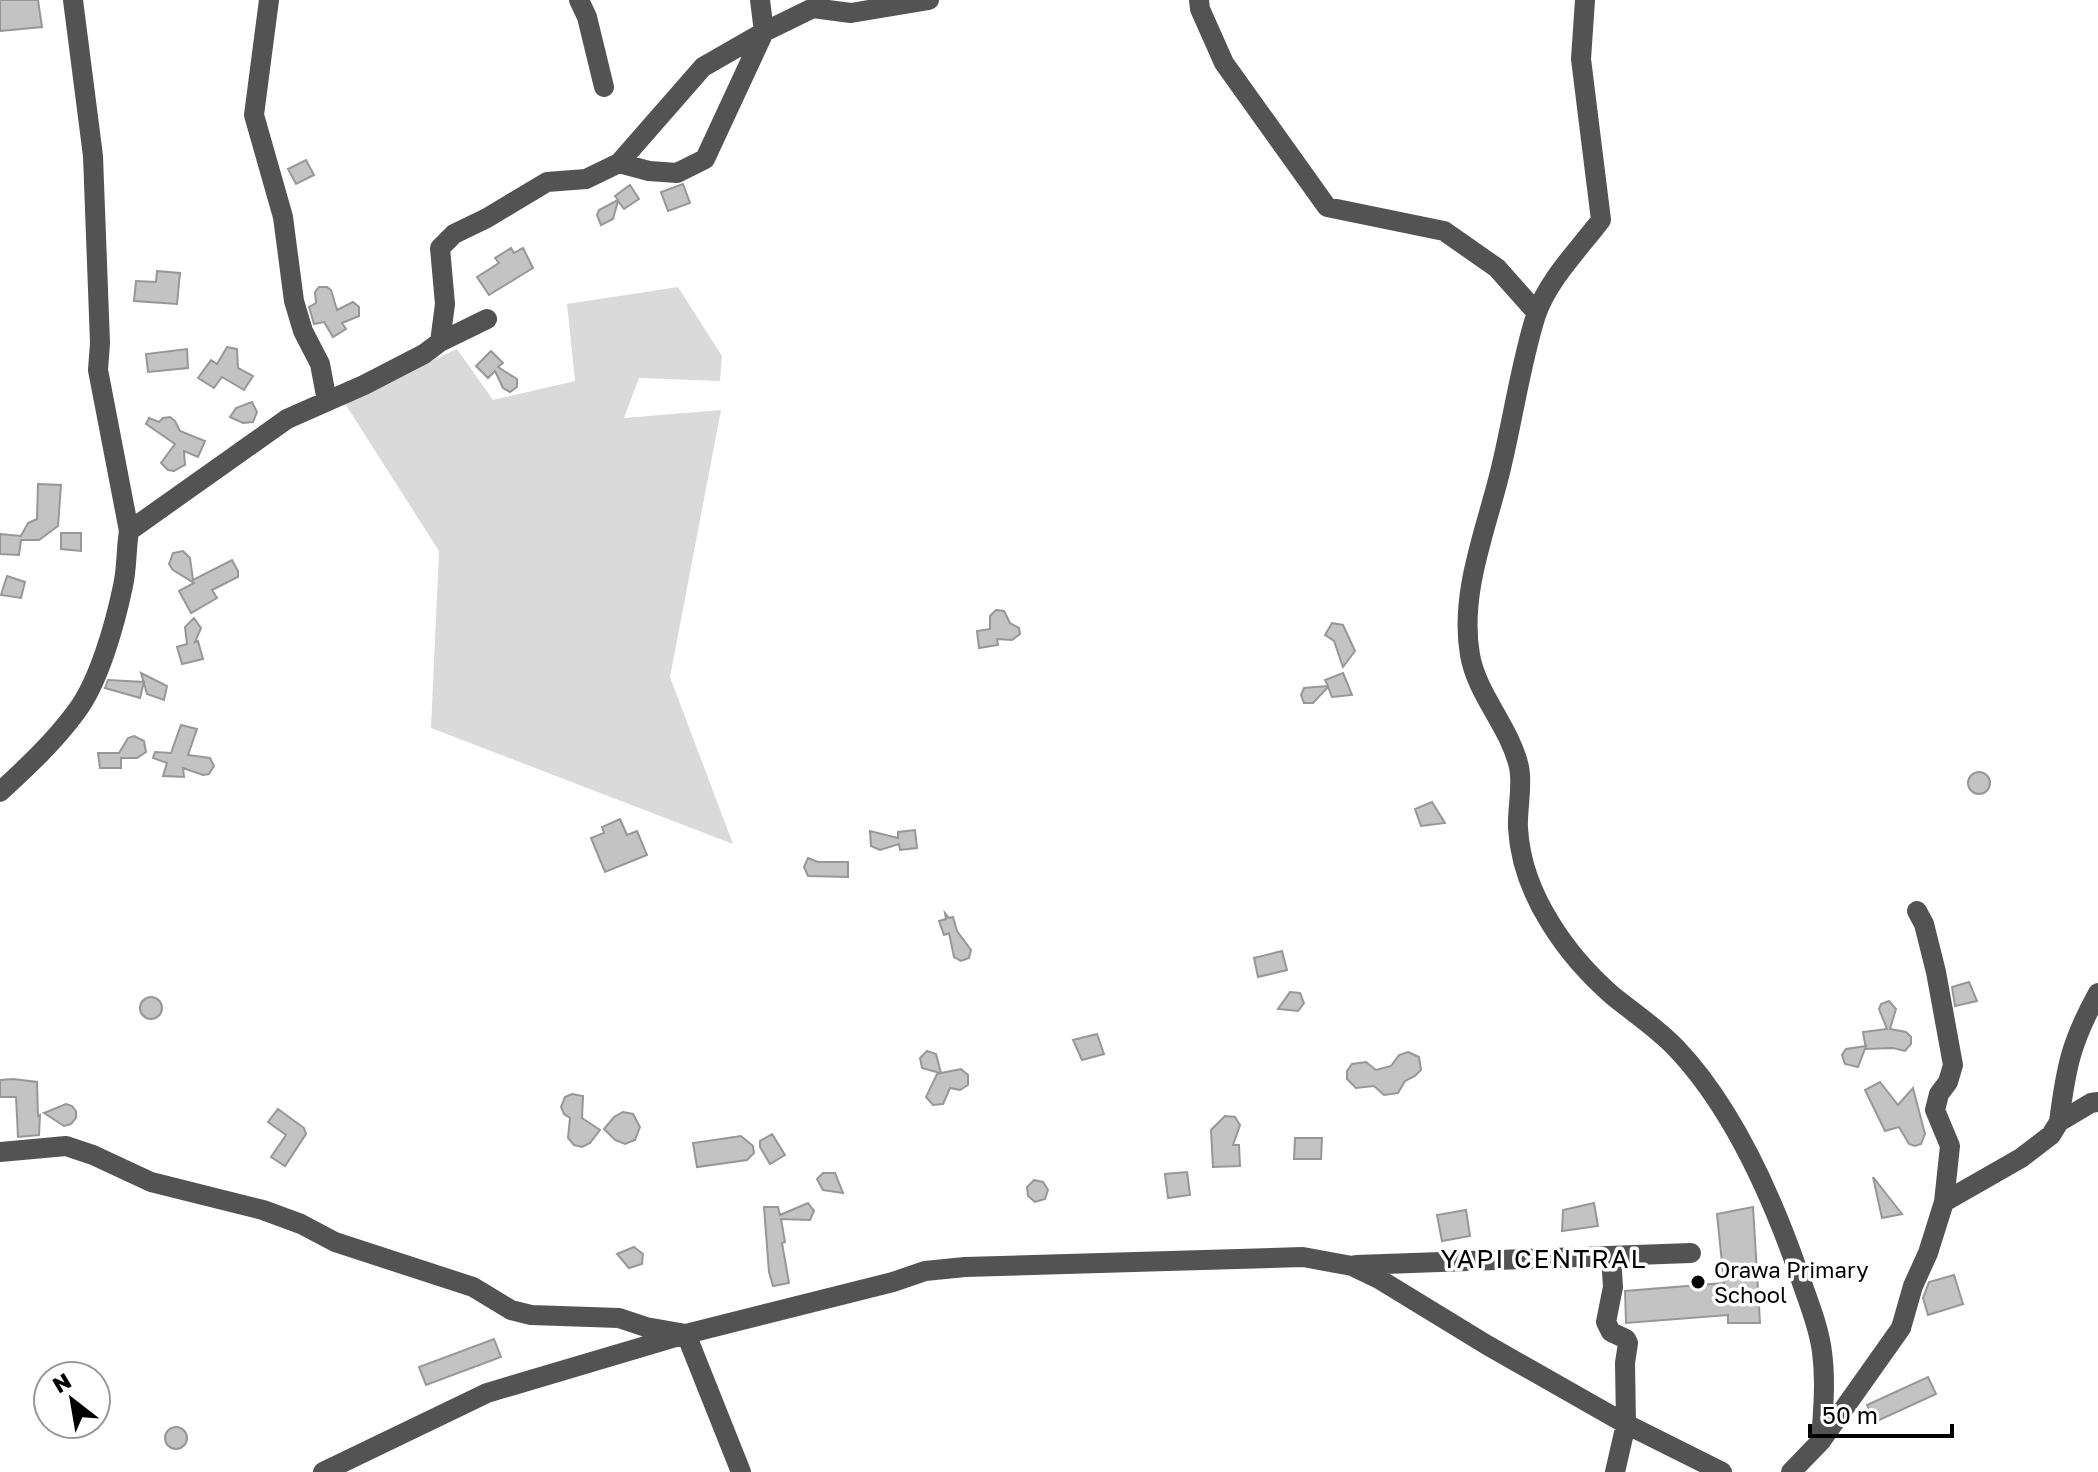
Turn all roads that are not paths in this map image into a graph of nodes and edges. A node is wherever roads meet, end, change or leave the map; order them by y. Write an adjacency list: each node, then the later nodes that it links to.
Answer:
1 (73, 0): 15 (street)
2 (269, 0): 14 (street)
3 (579, 0): 9 (street)
4 (760, 0): 8 (street)
5 (929, 0): 8 (street)
6 (1199, 0): 11 (street)
7 (1585, 0): 11 (street)
8 (764, 32): 10 (street); 10 (street)
9 (604, 87)
10 (619, 163): 13 (street)
11 (1537, 313): 28 (street)
12 (487, 319): 13 (street)
13 (440, 342): 14 (street)
14 (327, 401): 15 (street)
15 (129, 531): 16 (street)
16 (0, 792)
17 (1917, 911): 22 (street)
18 (2098, 993): 20 (street)
19 (2098, 1102): 20 (street)
20 (2059, 1122): 22 (street)
21 (0, 1152): 26 (street)
22 (1944, 1202): 28 (street)
23 (1691, 1253): 24 (street)
24 (1611, 1256): 25 (street); 27 (street)
25 (1352, 1266): 26 (street); 27 (street)
26 (686, 1334): 29 (street); 30 (street)
27 (1626, 1424): 31 (street); 32 (street)
28 (1821, 1441): 33 (street)
29 (323, 1472)
30 (741, 1472)
31 (1615, 1472)
32 (1722, 1472)
33 (1791, 1472)

